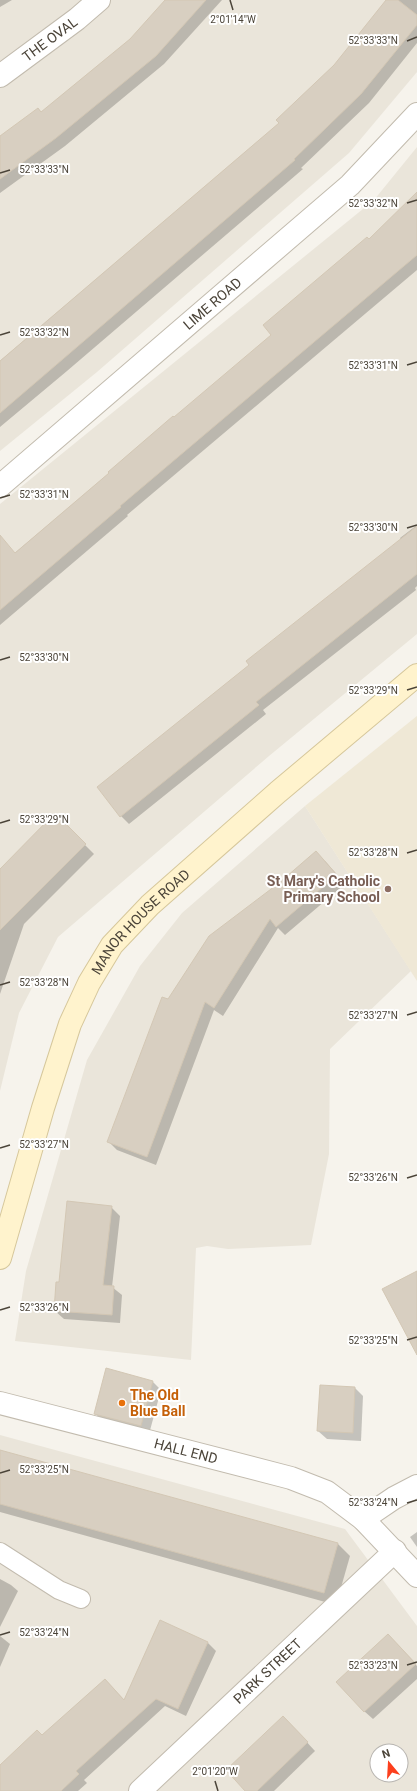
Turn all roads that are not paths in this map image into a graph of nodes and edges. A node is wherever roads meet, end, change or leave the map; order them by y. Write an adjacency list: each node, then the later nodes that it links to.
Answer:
1 (99, 0): 2 (street, THE OVAL)
2 (0, 76)
3 (417, 114): 4 (street, LIME ROAD)
4 (0, 486)
5 (417, 675): 6 (main road, MANOR HOUSE ROAD)
6 (0, 1258)
7 (0, 1403): 9 (street, HALL END)
8 (417, 1486): 9 (street)
9 (363, 1519): 10 (street, HALL END)
10 (395, 1550): 12 (street, HALL END); 14 (street, PARK STREET)
11 (0, 1552): 13 (lane)
12 (417, 1576)
13 (81, 1599)
14 (140, 1791)

